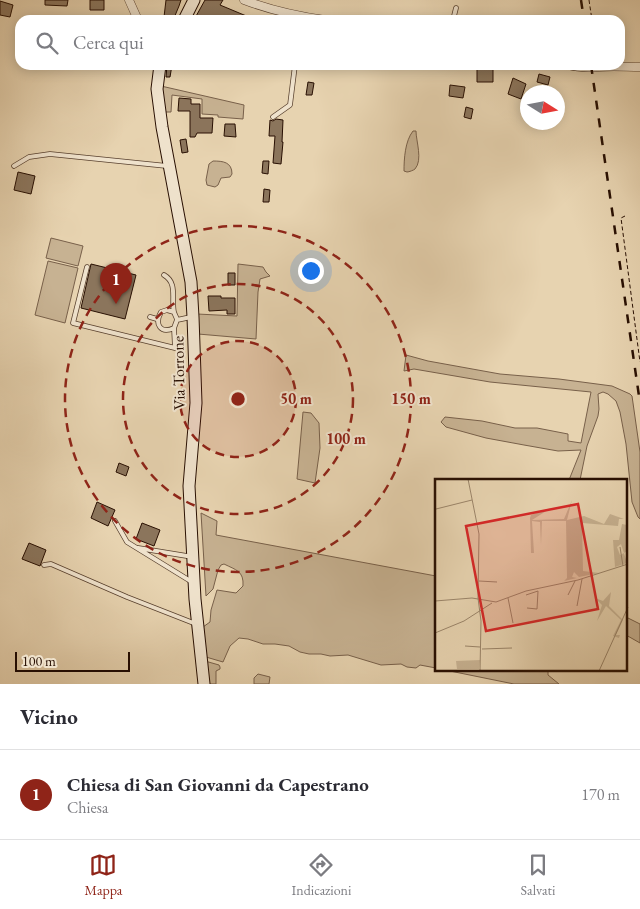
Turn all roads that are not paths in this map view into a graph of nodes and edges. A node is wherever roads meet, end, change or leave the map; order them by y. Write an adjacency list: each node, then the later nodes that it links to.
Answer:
1 (129, 0): 5 (street)
2 (194, 0): 6 (main road)
3 (244, 0): 7 (street)
4 (456, 8): 8 (lane)
5 (136, 15)
6 (186, 15)
7 (289, 15)
8 (454, 15)
9 (625, 67): 10 (street)
10 (640, 67)
11 (159, 70): 15 (main road, Via Torrone)
12 (294, 70): 13 (lane)
13 (273, 117)
14 (14, 166): 15 (lane)
15 (169, 167): 20 (main road, Via Torrone)
16 (87, 267): 23 (lane)
17 (164, 275): 18 (lane)
18 (174, 312): 21 (lane); 22 (lane)
19 (150, 317): 21 (lane)
20 (193, 317): 22 (lane); 26 (main road, Via Torrone)
21 (157, 319): 23 (lane)
22 (178, 320): 23 (lane)
23 (174, 328)
24 (115, 522): 25 (lane)
25 (136, 547): 26 (lane); 28 (lane)
26 (193, 555): 28 (main road, Via Torrone)
27 (44, 565): 29 (lane)
28 (194, 583): 29 (main road, Via Torrone)
29 (198, 625): 30 (main road, Via Torrone)
30 (204, 684)

